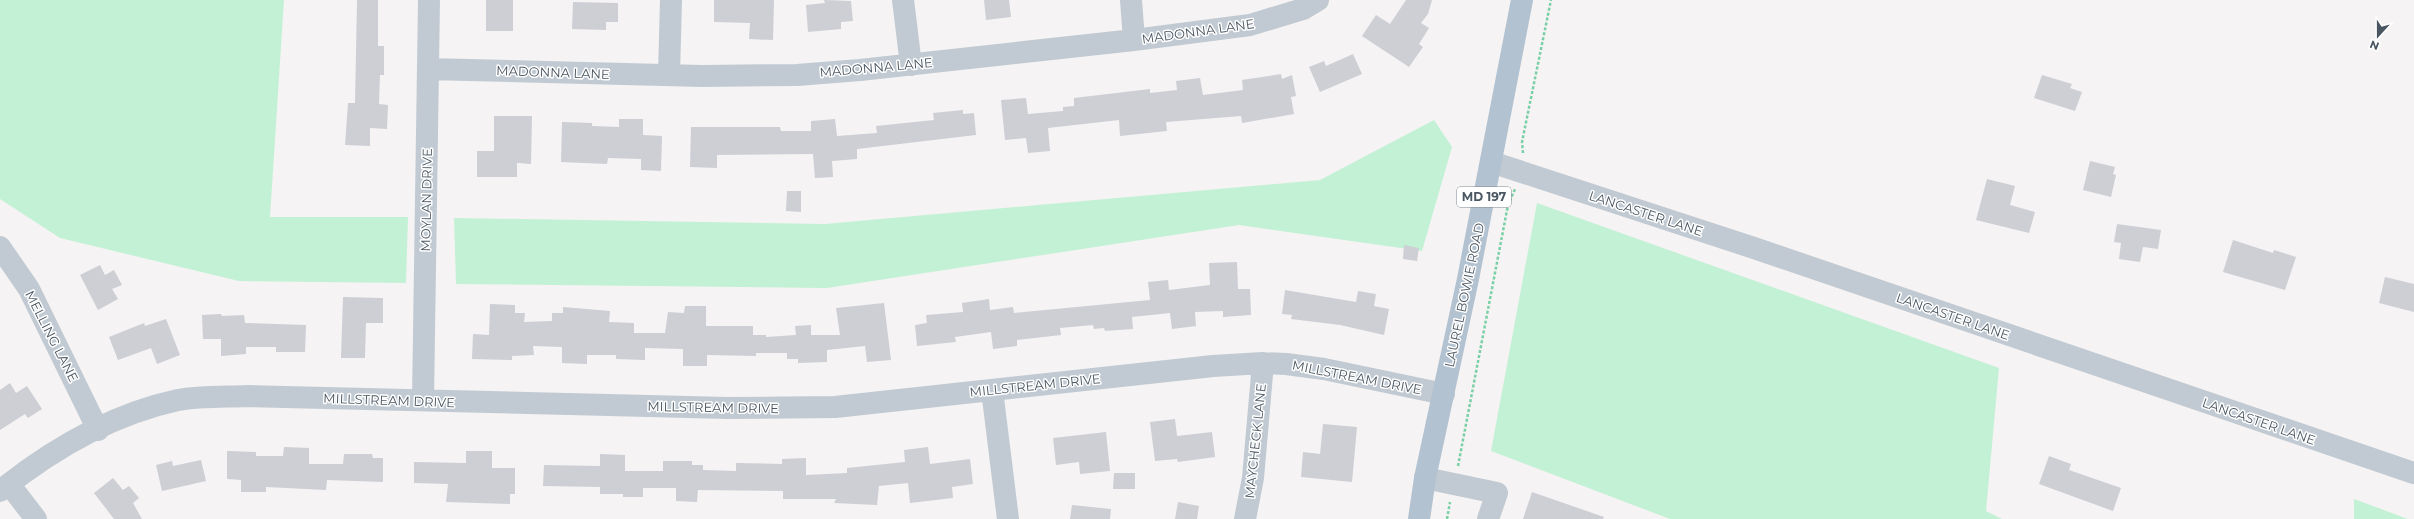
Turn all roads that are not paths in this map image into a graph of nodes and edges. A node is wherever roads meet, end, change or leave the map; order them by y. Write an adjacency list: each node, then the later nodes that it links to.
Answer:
1 (429, 0): 9 (street, MOYLAN DRIVE)
2 (671, 0): 10 (street)
3 (903, 0): 8 (street)
4 (1131, 0): 7 (street)
5 (1318, 0): 7 (street, MADONNA LANE)
6 (1522, 0): 11 (main road, LAUREL BOWIE ROAD / MD 197)
7 (1134, 40): 8 (street, MADONNA LANE)
8 (911, 65): 10 (street, MADONNA LANE)
9 (428, 69): 10 (street, MADONNA LANE); 16 (street, MOYLAN DRIVE)
10 (669, 74)
11 (1491, 162): 15 (main road, LAUREL BOWIE ROAD / MD 197); 18 (street, LANCASTER LANE)
12 (0, 247): 17 (street, MELLING LANE)
13 (1263, 363): 14 (street, MILLSTREAM DRIVE); 15 (street, MILLSTREAM DRIVE); 23 (street, MAYCHECK LANE)
14 (992, 390): 16 (street, MILLSTREAM DRIVE); 22 (street)
15 (1444, 394): 19 (main road, LAUREL BOWIE ROAD / MD 197)
16 (423, 400): 17 (street, MILLSTREAM DRIVE)
17 (98, 430): 20 (street, MILLSTREAM DRIVE)
18 (2414, 473)
19 (1425, 478): 24 (main road, LAUREL BOWIE ROAD / MD 197); 25 (street)
20 (4, 488): 21 (street)
21 (36, 519)
22 (1008, 519)
23 (1245, 519)
24 (1419, 519)
25 (1488, 519)

